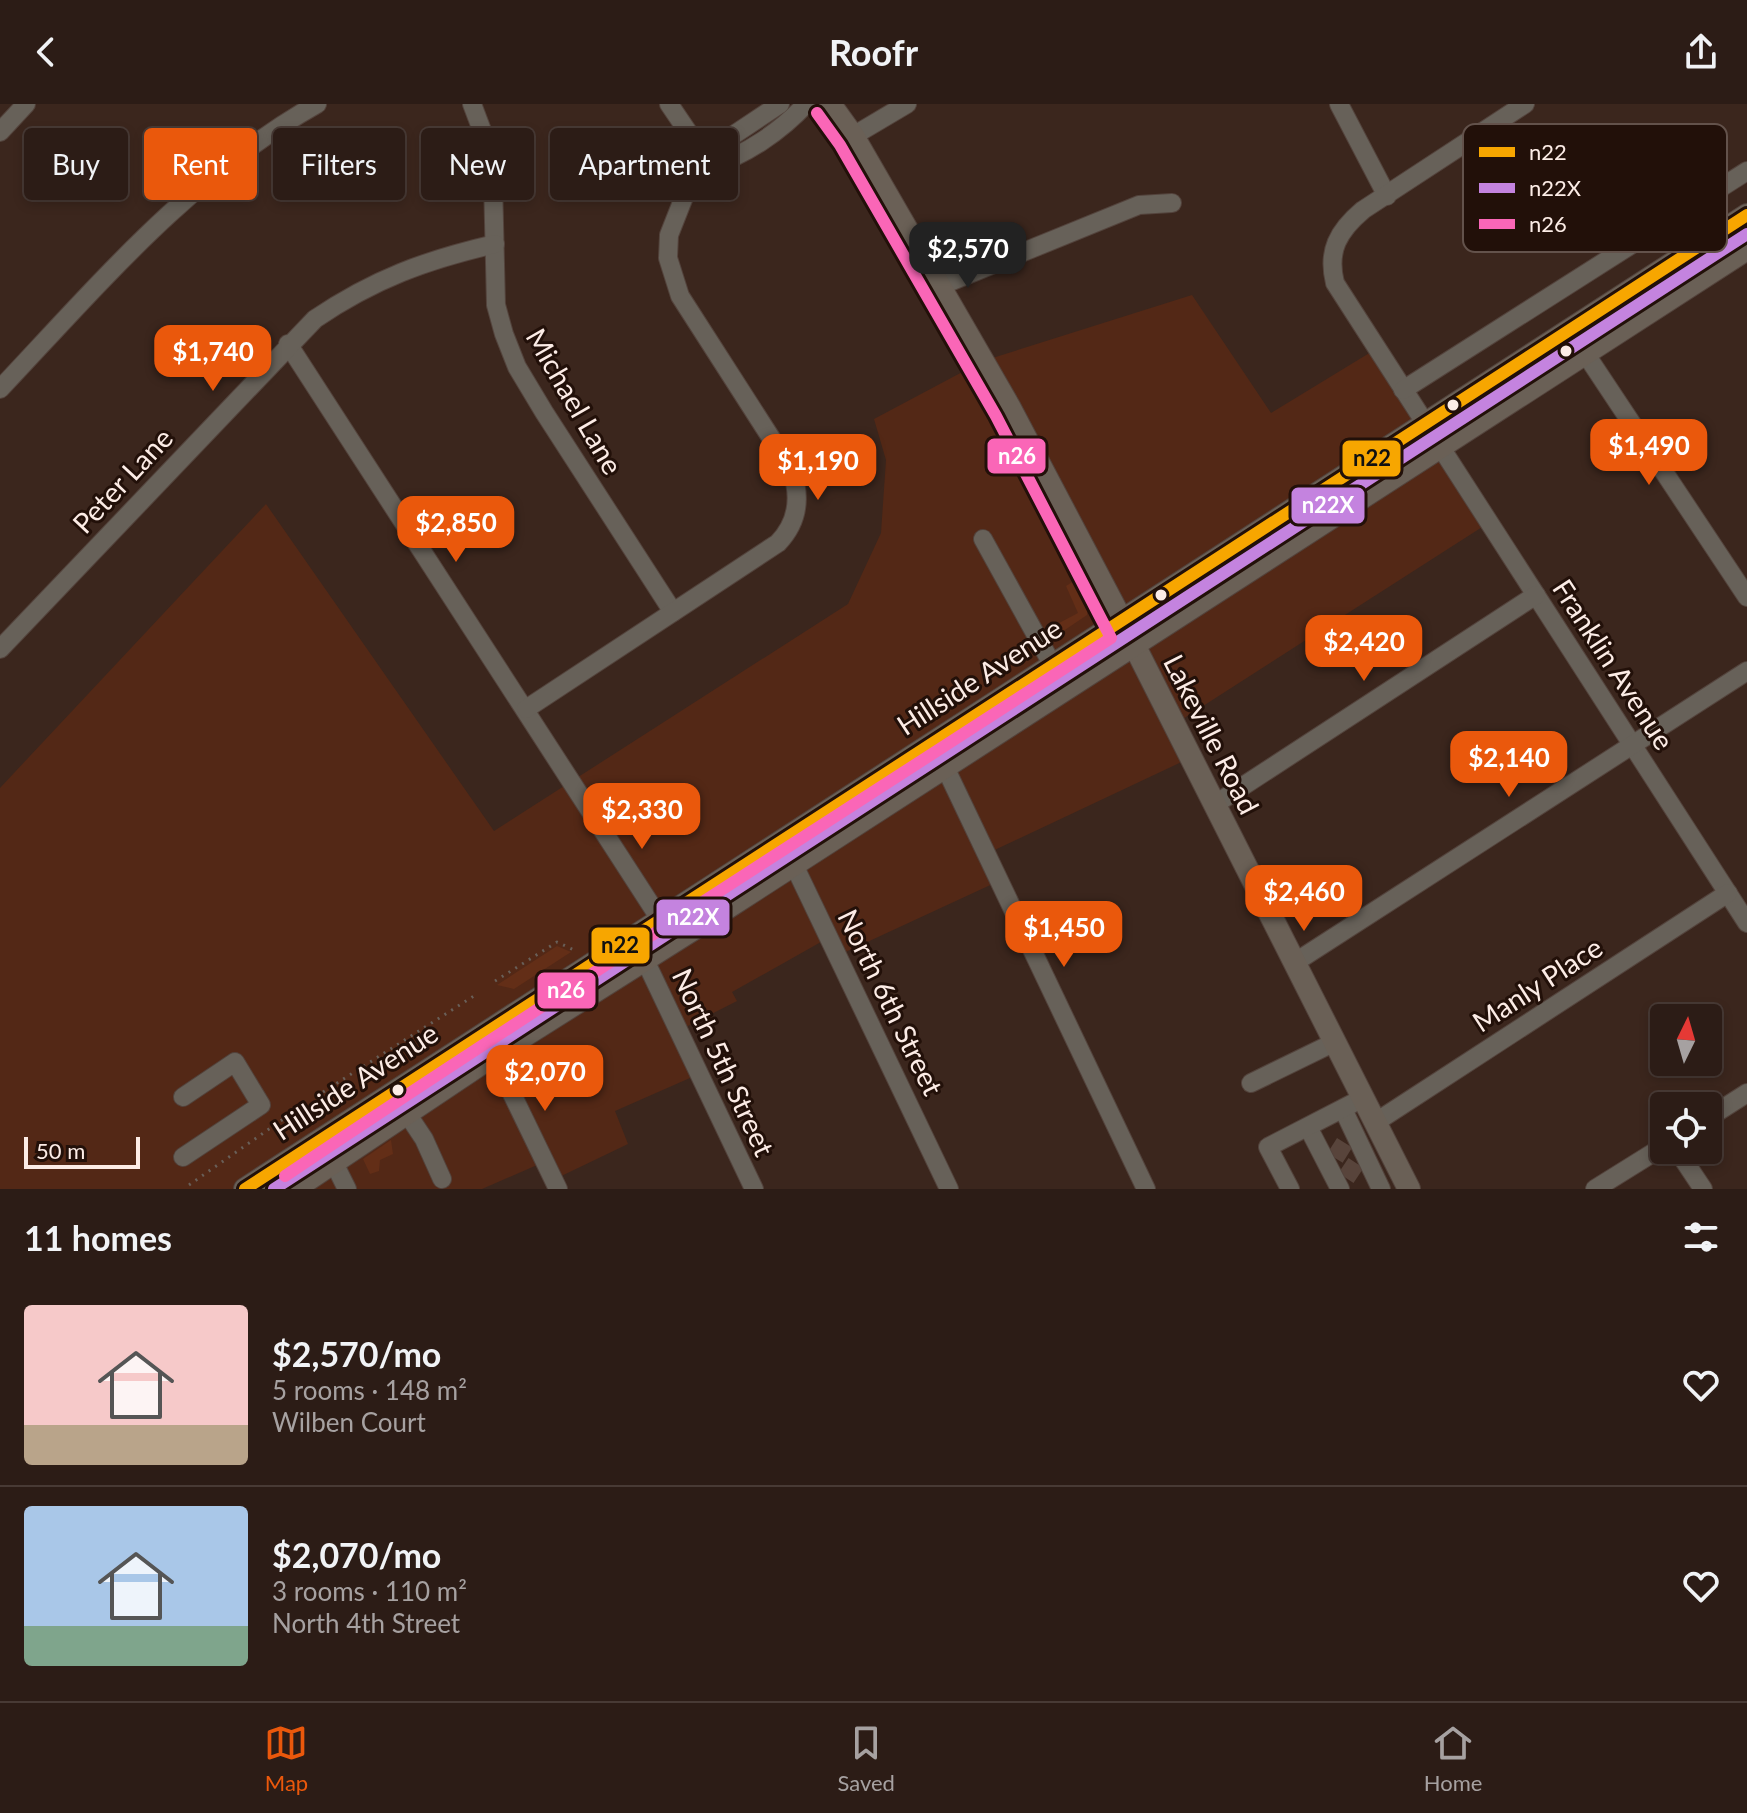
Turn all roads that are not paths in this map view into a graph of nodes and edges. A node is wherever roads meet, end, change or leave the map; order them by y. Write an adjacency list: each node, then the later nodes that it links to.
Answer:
1 (26, 104): 13 (street)
2 (317, 104): 32 (street)
3 (472, 104): 25 (street, Michael Lane)
4 (669, 104): 12 (street)
5 (780, 104): 14 (street)
6 (806, 104): 17 (street)
7 (830, 104): 15 (main road, Lakeville Road)
8 (907, 104): 15 (street)
9 (1339, 104): 20 (street)
10 (1525, 104): 11 (street, Franklin Avenue)
11 (1495, 124)
12 (685, 128)
13 (0, 132)
14 (738, 132)
15 (853, 136): 29 (main road, Lakeville Road)
16 (1463, 145): 20 (street, Franklin Avenue)
17 (738, 156)
18 (1747, 171): 19 (street)
19 (1727, 184)
20 (1387, 196): 33 (street, Franklin Avenue)
21 (685, 200): 38 (street)
22 (1172, 203): 29 (street)
23 (1747, 215): 24 (main road, Hillside Avenue)
24 (1727, 229)
25 (495, 244): 30 (street, Peter Lane); 38 (street, Michael Lane)
26 (1620, 252): 33 (street)
27 (1694, 252): 34 (main road, Hillside Avenue)
28 (1744, 257): 31 (main road, Hillside Avenue)
29 (940, 286): 39 (main road, Lakeville Road)
30 (288, 344): 41 (street, Peter Lane); 44 (street)
31 (1585, 353): 34 (main road, Hillside Avenue); 37 (street)
32 (0, 389)
33 (1403, 390): 34 (street, Franklin Avenue)
34 (1433, 435): 36 (street, Franklin Avenue); 39 (main road, Hillside Avenue); 40 (main road, Hillside Avenue)
35 (983, 539): 42 (street)
36 (1536, 595): 45 (street, Franklin Avenue); 47 (street)
37 (1747, 597)
38 (673, 612): 44 (street)
39 (1121, 619): 40 (main road, Lakeville Road); 42 (main road, Hillside Avenue)
40 (1132, 643): 46 (main road, Hillside Avenue); 47 (main road, Lakeville Road)
41 (0, 649)
42 (1052, 664): 48 (main road, Hillside Avenue)
43 (1747, 671): 45 (street)
44 (526, 709): 51 (street)
45 (1632, 744): 50 (street, Franklin Avenue); 54 (street)
46 (945, 767): 49 (main road, Hillside Avenue); 80 (street)
47 (1214, 805): 54 (main road, Lakeville Road)
48 (779, 842): 49 (street, North 6th Street); 51 (main road, Hillside Avenue)
49 (794, 865): 53 (main road, Hillside Avenue); 79 (street, North 6th Street)
50 (1728, 893): 52 (street, Franklin Avenue); 65 (street, Manly Place)
51 (660, 919): 55 (main road, Hillside Avenue)
52 (1747, 923)
53 (644, 958): 57 (main road, Hillside Avenue); 78 (street, North 5th Street)
54 (1294, 963): 56 (main road, Lakeville Road)
55 (483, 1034): 57 (street); 74 (main road, Hillside Avenue)
56 (1335, 1042): 58 (street); 61 (main road, Lakeville Road)
57 (494, 1055): 64 (main road, Hillside Avenue); 77 (street)
58 (1251, 1083)
59 (1747, 1093): 63 (street)
60 (183, 1097): 68 (street)
61 (1363, 1098): 62 (street); 65 (main road, Lakeville Road)
62 (1343, 1109): 66 (street); 82 (street)
63 (1722, 1109)
64 (406, 1112): 69 (main road, Hillside Avenue); 71 (street)
65 (1376, 1122): 73 (main road, Lakeville Road)
66 (1308, 1127): 72 (street); 81 (street)
67 (1650, 1155): 83 (street)
68 (183, 1157)
69 (334, 1163): 75 (main road, Hillside Avenue); 76 (street)
70 (1686, 1164): 84 (street)
71 (442, 1179)
72 (1342, 1185)
73 (1402, 1186)
74 (245, 1189)
75 (294, 1189)
76 (347, 1189)
77 (558, 1189)
78 (754, 1189)
79 (949, 1189)
80 (1146, 1189)
81 (1290, 1189)
82 (1381, 1189)
83 (1595, 1189)
84 (1703, 1189)

